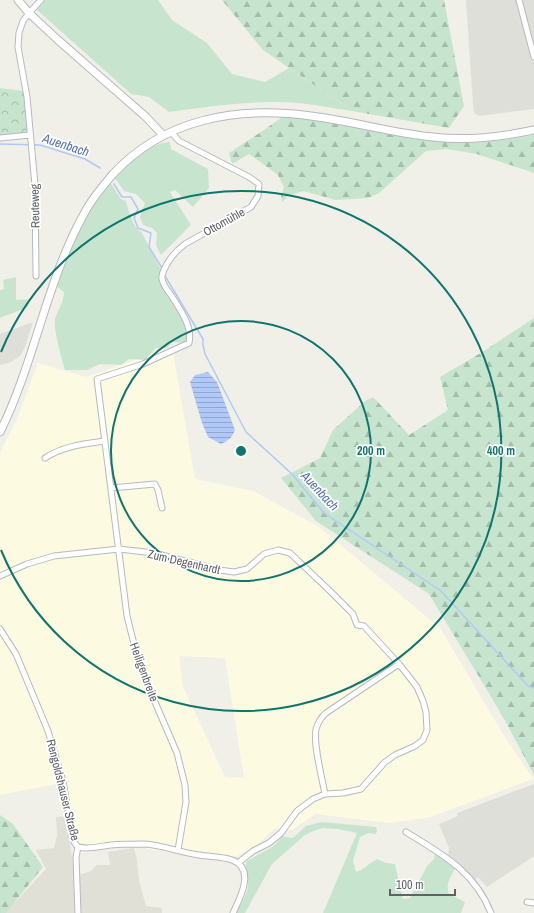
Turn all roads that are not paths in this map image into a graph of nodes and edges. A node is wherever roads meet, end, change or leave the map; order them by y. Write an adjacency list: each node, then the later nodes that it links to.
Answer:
1 (18, 0): 4 (main road)
2 (41, 0): 4 (street)
3 (519, 0): 5 (street)
4 (28, 13): 8 (main road); 10 (street, Reuteweg)
5 (534, 57)
6 (534, 130): 7 (main road)
7 (171, 132): 8 (main road); 12 (street, Ottomühle)
8 (163, 135): 13 (main road)
9 (0, 138): 10 (street)
10 (30, 138): 11 (street, Reuteweg)
11 (36, 276)
12 (143, 364): 14 (street, Heiligenbreite)
13 (0, 432)
14 (105, 441): 15 (street); 16 (street, Heiligenbreite)
15 (45, 458)
16 (111, 488): 17 (street); 18 (street, Heiligenbreite)
17 (162, 508)
18 (119, 550): 19 (street, Zum Degenhardt); 21 (street, Zum Degenhardt); 25 (street, Heiligenbreite)
19 (0, 576)
20 (0, 629): 24 (street, Rengoldshauser Straße)
21 (399, 664): 22 (street); 22 (street)
22 (325, 794): 26 (street)
23 (406, 832): 31 (street)
24 (78, 847): 25 (street); 29 (street, Rengoldshauser Straße)
25 (178, 850): 26 (street)
26 (238, 863): 30 (street)
27 (527, 902): 28 (street)
28 (534, 903)
29 (78, 913)
30 (233, 913)
31 (491, 913)

